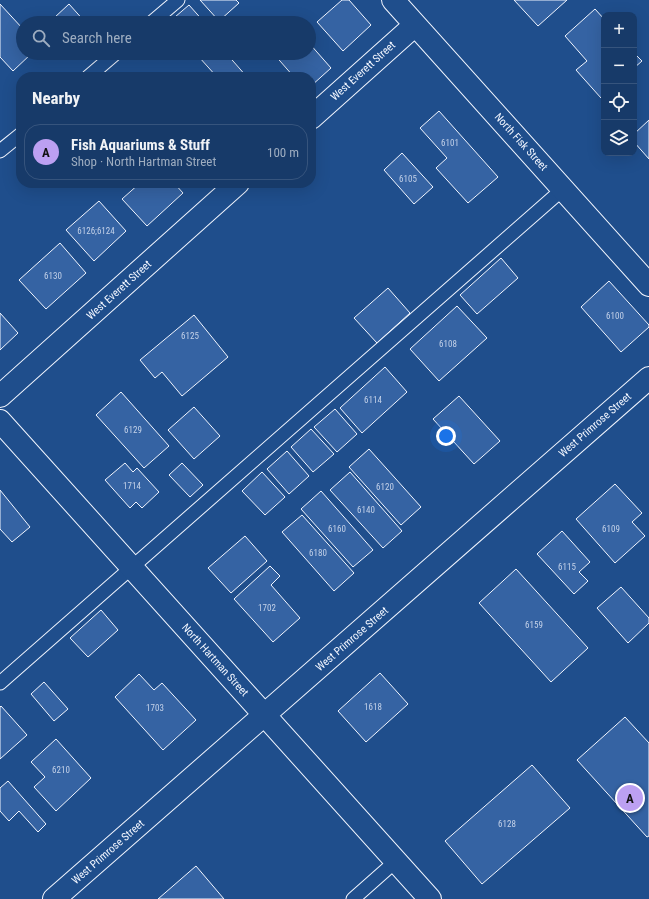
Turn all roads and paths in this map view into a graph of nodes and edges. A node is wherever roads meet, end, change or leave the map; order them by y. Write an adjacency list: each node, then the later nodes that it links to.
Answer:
1 (178, 0): 3 (lane)
2 (393, 0): 4 (street, North Fisk Street)
3 (159, 16)
4 (415, 25): 7 (street, West Everett Street); 11 (street, North Fisk Street)
5 (108, 60): 6 (lane)
6 (94, 72)
7 (316, 114)
8 (16, 138): 9 (lane)
9 (0, 151)
10 (232, 188): 14 (street, West Everett Street)
11 (563, 189): 12 (street, North Fisk Street); 16 (lane)
12 (649, 285)
13 (649, 378): 18 (street, West Primrose Street)
14 (0, 396)
15 (0, 421): 16 (street, North Hartman Street)
16 (131, 567): 17 (lane); 18 (street, North Hartman Street)
17 (0, 683)
18 (264, 715): 19 (street, North Hartman Street); 20 (street, West Primrose Street)
19 (396, 861): 21 (lane); 22 (street, North Hartman Street)
20 (54, 899)
21 (352, 899)
22 (430, 899)

